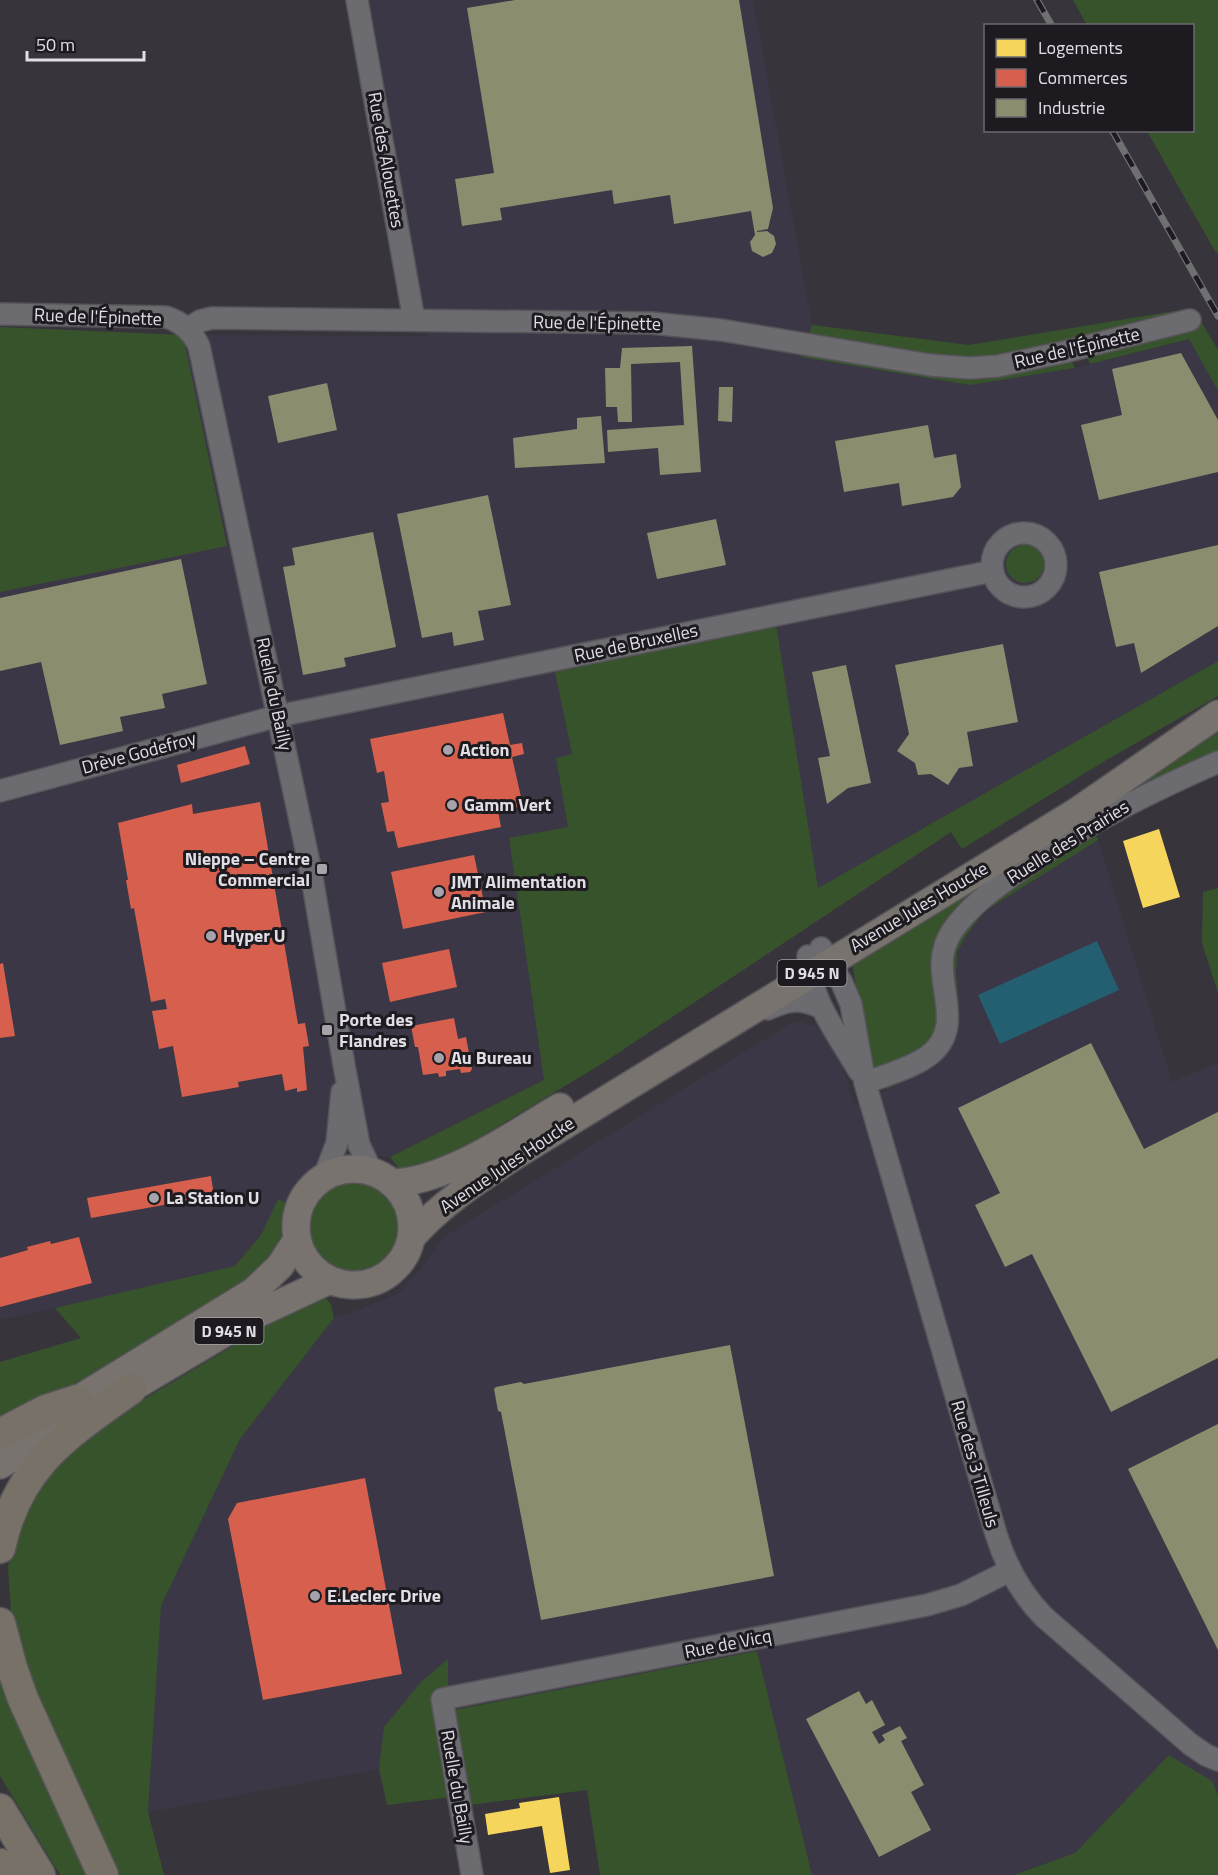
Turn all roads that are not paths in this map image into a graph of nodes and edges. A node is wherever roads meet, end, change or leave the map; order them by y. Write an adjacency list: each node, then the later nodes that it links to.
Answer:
1 (357, 0): 3 (street, Rue des Alouettes)
2 (0, 314): 5 (street, Rue de l'Épinette)
3 (414, 320): 4 (street, Rue de l'Épinette); 5 (street, Rue de l'Épinette)
4 (1190, 320)
5 (188, 328): 9 (street, Ruelle du Bailly)
6 (993, 571): 9 (street, Rue de Bruxelles)
7 (1218, 708): 12 (main road, Avenue Jules Houcke / D 945 N)
8 (1218, 714): 12 (main road, Avenue Jules Houcke / D 945 N)
9 (278, 716): 11 (street, Drève Godefroy); 15 (street, Ruelle du Bailly)
10 (1218, 762): 16 (street, Ruelle des Prairies)
11 (0, 791)
12 (817, 960): 13 (street, Rue des 3 Tilleuls); 14 (main road, Avenue Jules Houcke / D 945 N); 16 (street, Rue des 3 Tilleuls); 18 (main road, Avenue Jules Houcke / D 945 N)
13 (822, 1008): 14 (street); 16 (street, Rue des 3 Tilleuls)
14 (700, 1042): 19 (main road, Avenue Jules Houcke / D 945 N)
15 (344, 1065): 17 (street, Ruelle du Bailly); 18 (street, Ruelle du Bailly)
16 (865, 1083): 28 (street, Rue des 3 Tilleuls)
17 (324, 1177): 18 (main road); 20 (main road)
18 (382, 1178): 19 (main road)
19 (411, 1238): 21 (main road)
20 (297, 1240): 21 (main road); 23 (main road, D 945 N)
21 (330, 1280): 22 (main road, D 945 N)
22 (131, 1389): 26 (main road, D 945 N); 27 (highway)
23 (77, 1400): 24 (highway); 25 (main road, D 945 N)
24 (0, 1434)
25 (0, 1447)
26 (0, 1465)
27 (0, 1548)
28 (1009, 1571): 30 (street, Rue de Vicq); 31 (street, Rue des 3 Tilleuls)
29 (0, 1623): 36 (highway)
30 (442, 1699): 37 (street, Ruelle du Bailly)
31 (1218, 1760)
32 (0, 1809): 35 (highway)
33 (0, 1864): 34 (highway)
34 (7, 1875)
35 (40, 1875)
36 (102, 1875)
37 (472, 1875)

